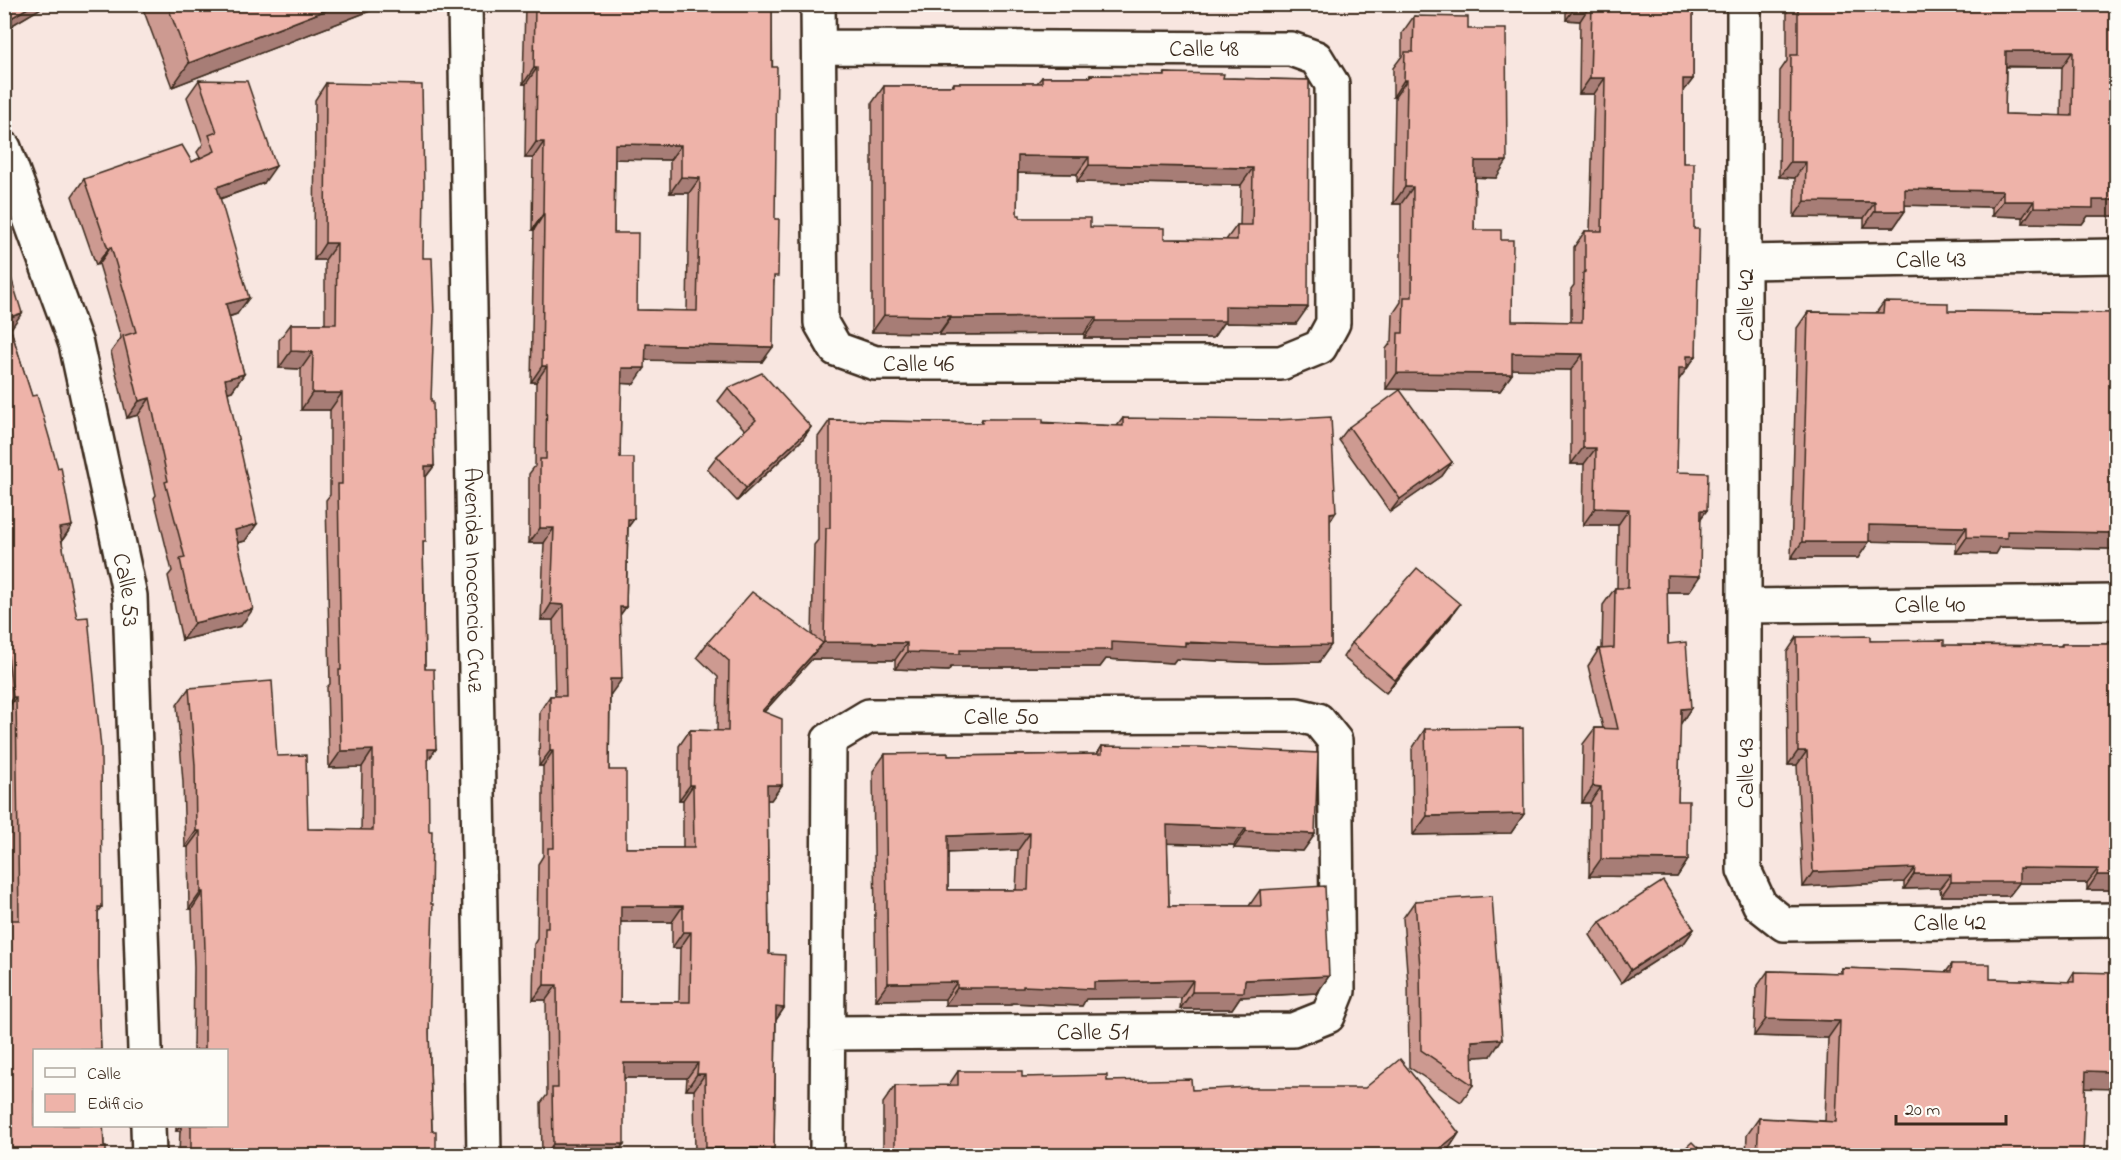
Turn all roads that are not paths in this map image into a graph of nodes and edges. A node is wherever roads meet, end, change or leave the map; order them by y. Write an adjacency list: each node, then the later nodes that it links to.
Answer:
1 (465, 4): 18 (street, Avenida Inocencio Cruz)
2 (818, 4): 4 (street, Calle 46)
3 (1744, 4): 7 (street, Calle 42)
4 (819, 47): 8 (street, Calle 48); 8 (street, Calle 46)
5 (4, 148): 15 (street, Calle 53)
6 (2116, 256): 7 (street, Calle 43)
7 (1745, 262): 10 (street, Calle 42)
8 (1333, 323)
9 (2116, 602): 10 (street, Calle 40)
10 (1746, 606): 12 (street, Calle 43)
11 (2116, 920): 12 (street, Calle 42)
12 (1784, 924)
13 (1338, 991): 14 (street, Calle 51); 14 (street, Calle 50)
14 (827, 1033): 19 (street, Calle 50)
15 (145, 1049)
16 (148, 1127): 17 (street)
17 (149, 1155)
18 (484, 1155)
19 (827, 1155)

